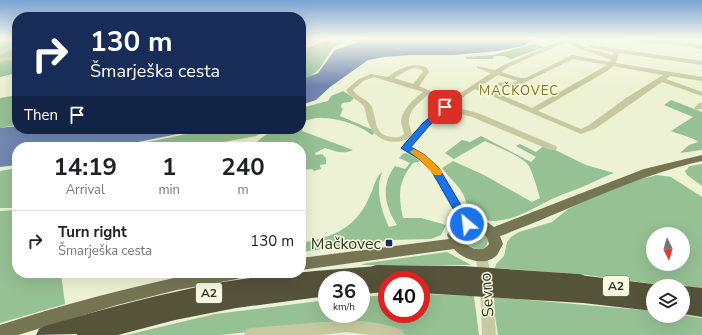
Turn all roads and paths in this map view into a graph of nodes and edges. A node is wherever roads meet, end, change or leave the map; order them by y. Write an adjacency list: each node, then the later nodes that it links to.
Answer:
1 (532, 55): 9 (street)
2 (602, 55): 4 (street)
3 (608, 55): 4 (street)
4 (615, 58): 7 (street); 10 (street); 13 (street); 23 (street)
5 (12, 59): 6 (street)
6 (0, 60)
7 (702, 63)
8 (479, 67): 9 (street)
9 (499, 74): 13 (street); 17 (street)
10 (668, 74): 11 (street); 14 (street)
11 (702, 79)
12 (389, 80): 16 (street); 20 (street); 20 (street)
13 (527, 80): 15 (street)
14 (661, 80): 18 (street); 23 (street)
15 (500, 84)
16 (414, 86)
17 (475, 87): 22 (street); 23 (street)
18 (684, 88): 19 (street); 21 (street)
19 (702, 91)
20 (427, 92): 22 (street)
21 (702, 94)
22 (448, 105): 24 (street); 26 (street)
23 (534, 111)
24 (553, 148)
25 (702, 158): 27 (main road)
26 (467, 224): 27 (main road); 28 (main road)
27 (492, 233): 29 (main road)
28 (457, 243): 29 (main road); 30 (main road)
29 (481, 255): 48 (street, Sevno)
30 (306, 263)
31 (212, 278): 43 (main road)
32 (375, 283): 34 (highway, A2, bridge); 44 (highway, A2)
33 (430, 285): 34 (highway, A2, bridge)
34 (581, 289): 36 (highway, A2); 39 (highway, A2)
35 (318, 290): 45 (highway, A2)
36 (646, 291)
37 (690, 295): 38 (highway)
38 (702, 296)
39 (646, 302)
40 (690, 307): 41 (highway)
41 (702, 309)
42 (336, 331): 46 (street); 47 (street)
43 (0, 333)
44 (45, 335)
45 (86, 335)
46 (251, 335)
47 (396, 335)
48 (490, 335)

